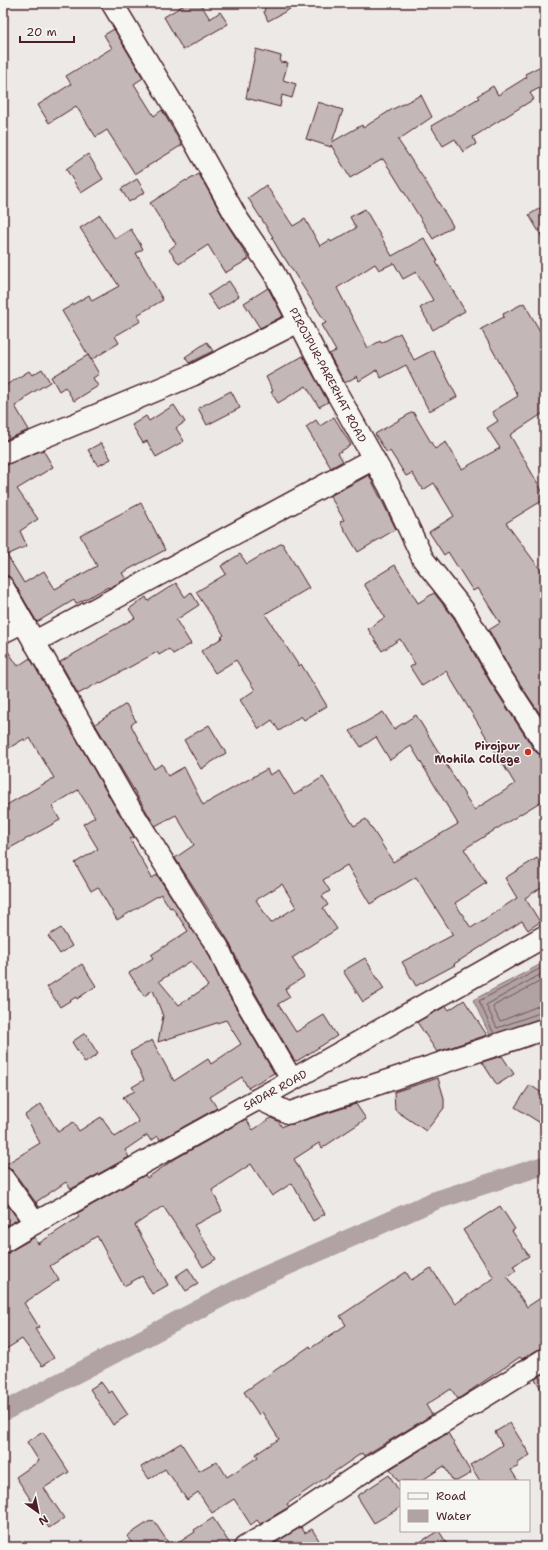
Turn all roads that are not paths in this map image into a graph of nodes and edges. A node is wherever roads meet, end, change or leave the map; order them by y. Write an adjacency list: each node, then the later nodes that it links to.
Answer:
1 (112, 3): 2 (street, PIROJPUR-PARERHAT ROAD)
2 (298, 322): 3 (street); 4 (street, PIROJPUR-PARERHAT ROAD)
3 (3, 454)
4 (373, 459): 8 (street); 9 (street, PIROJPUR-PARERHAT ROAD)
5 (3, 587): 6 (street)
6 (23, 622): 7 (street); 8 (street)
7 (3, 632)
8 (34, 642): 12 (street)
9 (545, 744)
10 (545, 936): 12 (street, SADAR ROAD)
11 (545, 1030): 13 (street)
12 (292, 1080): 13 (street, SADAR ROAD)
13 (259, 1099): 15 (street, SADAR ROAD)
14 (3, 1178): 15 (street)
15 (35, 1223): 16 (street, SADAR ROAD)
16 (3, 1242)
17 (545, 1359): 18 (street)
18 (246, 1547)

